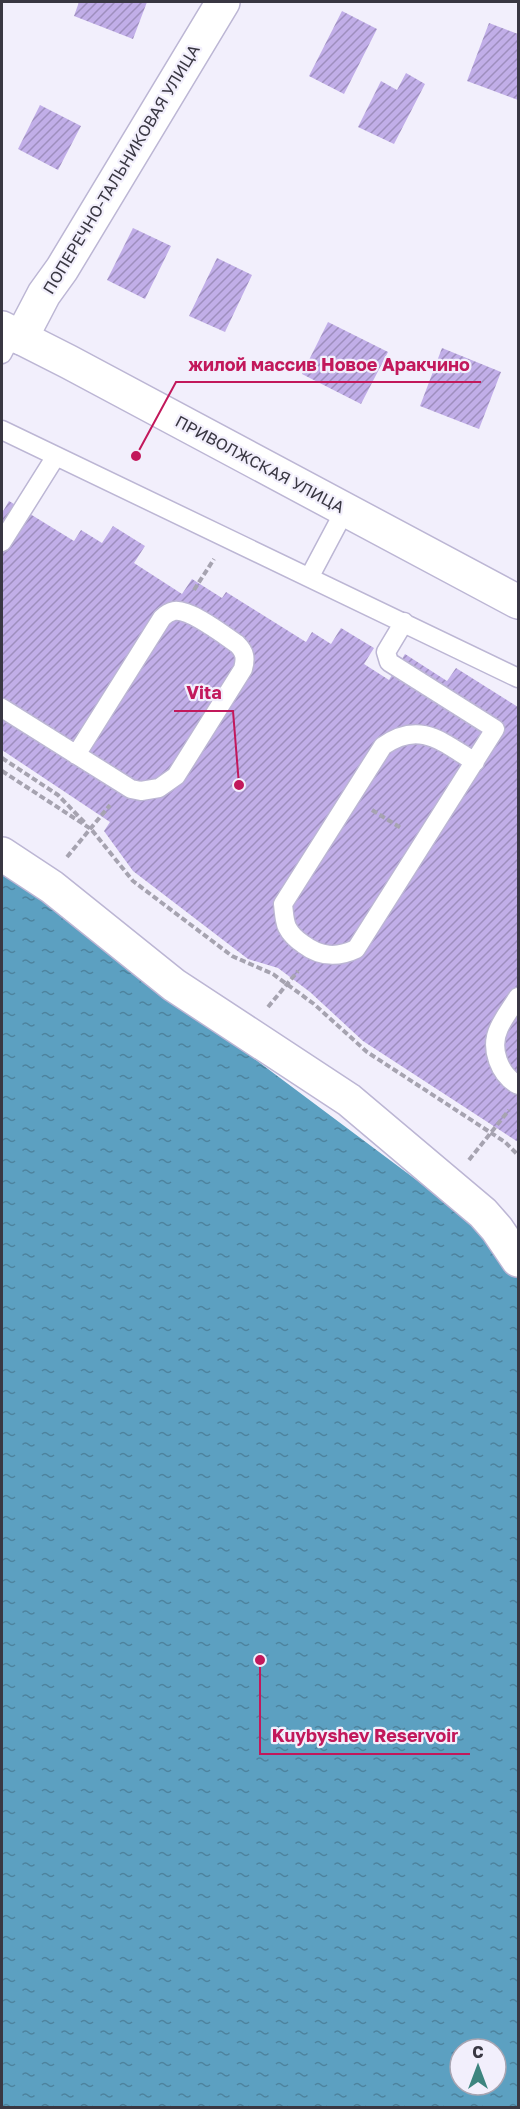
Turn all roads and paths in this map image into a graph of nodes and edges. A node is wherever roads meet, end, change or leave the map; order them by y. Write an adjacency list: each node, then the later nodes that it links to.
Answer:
1 (223, 2): 2 (street, ПОПЕРЕЧНО-ТАЛЬНИКОВАЯ УЛИЦА)
2 (9, 338): 5 (street, ПРИВОЛЖСКАЯ УЛИЦА)
3 (2, 429): 4 (lane)
4 (56, 456): 6 (lane); 7 (lane)
5 (345, 510): 7 (lane); 8 (street, ПРИВОЛЖСКАЯ УЛИЦА)
6 (2, 542)
7 (310, 576): 9 (lane)
8 (519, 602)
9 (404, 622): 10 (lane); 14 (lane)
10 (519, 678)
11 (2, 708): 12 (lane)
12 (76, 754): 12 (lane)
13 (2, 758): 18 (path)
14 (475, 762): 16 (lane); 19 (lane)
15 (2, 771): 18 (path)
16 (351, 796): 19 (path); 19 (lane)
17 (101, 815): 18 (path)
18 (91, 829): 21 (path); 23 (path)
19 (424, 843)
20 (2, 854): 30 (street)
21 (62, 864)
22 (292, 978): 23 (path)
23 (287, 984): 27 (path)
24 (519, 996): 25 (lane)
25 (519, 1085)
26 (513, 1105): 27 (path)
27 (490, 1133): 28 (path); 29 (path)
28 (519, 1155)
29 (463, 1167)
30 (519, 1260)

